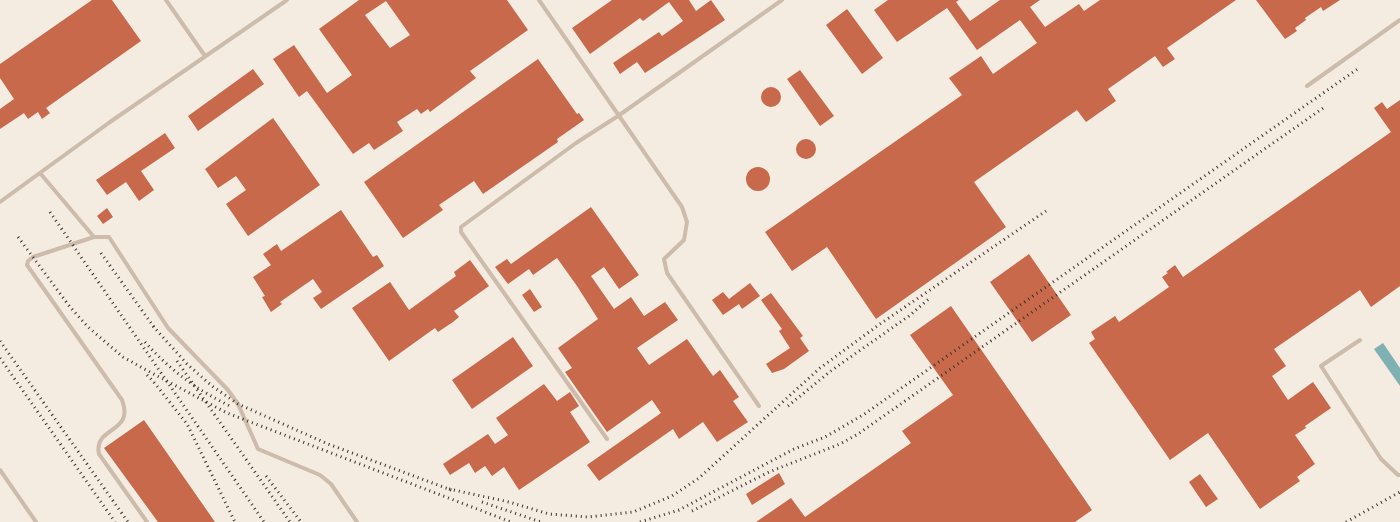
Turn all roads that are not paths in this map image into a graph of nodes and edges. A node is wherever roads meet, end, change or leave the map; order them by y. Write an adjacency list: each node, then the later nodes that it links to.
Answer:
1 (166, 0): 6 (lane)
2 (287, 0): 6 (lane)
3 (538, 0): 8 (lane)
4 (782, 0): 8 (lane)
5 (1400, 20): 7 (lane)
6 (205, 56): 9 (lane)
7 (1308, 86)
8 (618, 116): 13 (lane); 14 (lane)
9 (40, 173): 10 (lane); 11 (lane)
10 (0, 202)
11 (94, 237): 18 (lane); 19 (lane)
12 (1360, 340): 16 (lane)
13 (759, 406)
14 (607, 439)
15 (0, 470): 17 (lane)
16 (1400, 475)
17 (36, 522)
18 (147, 522)
19 (357, 522)

